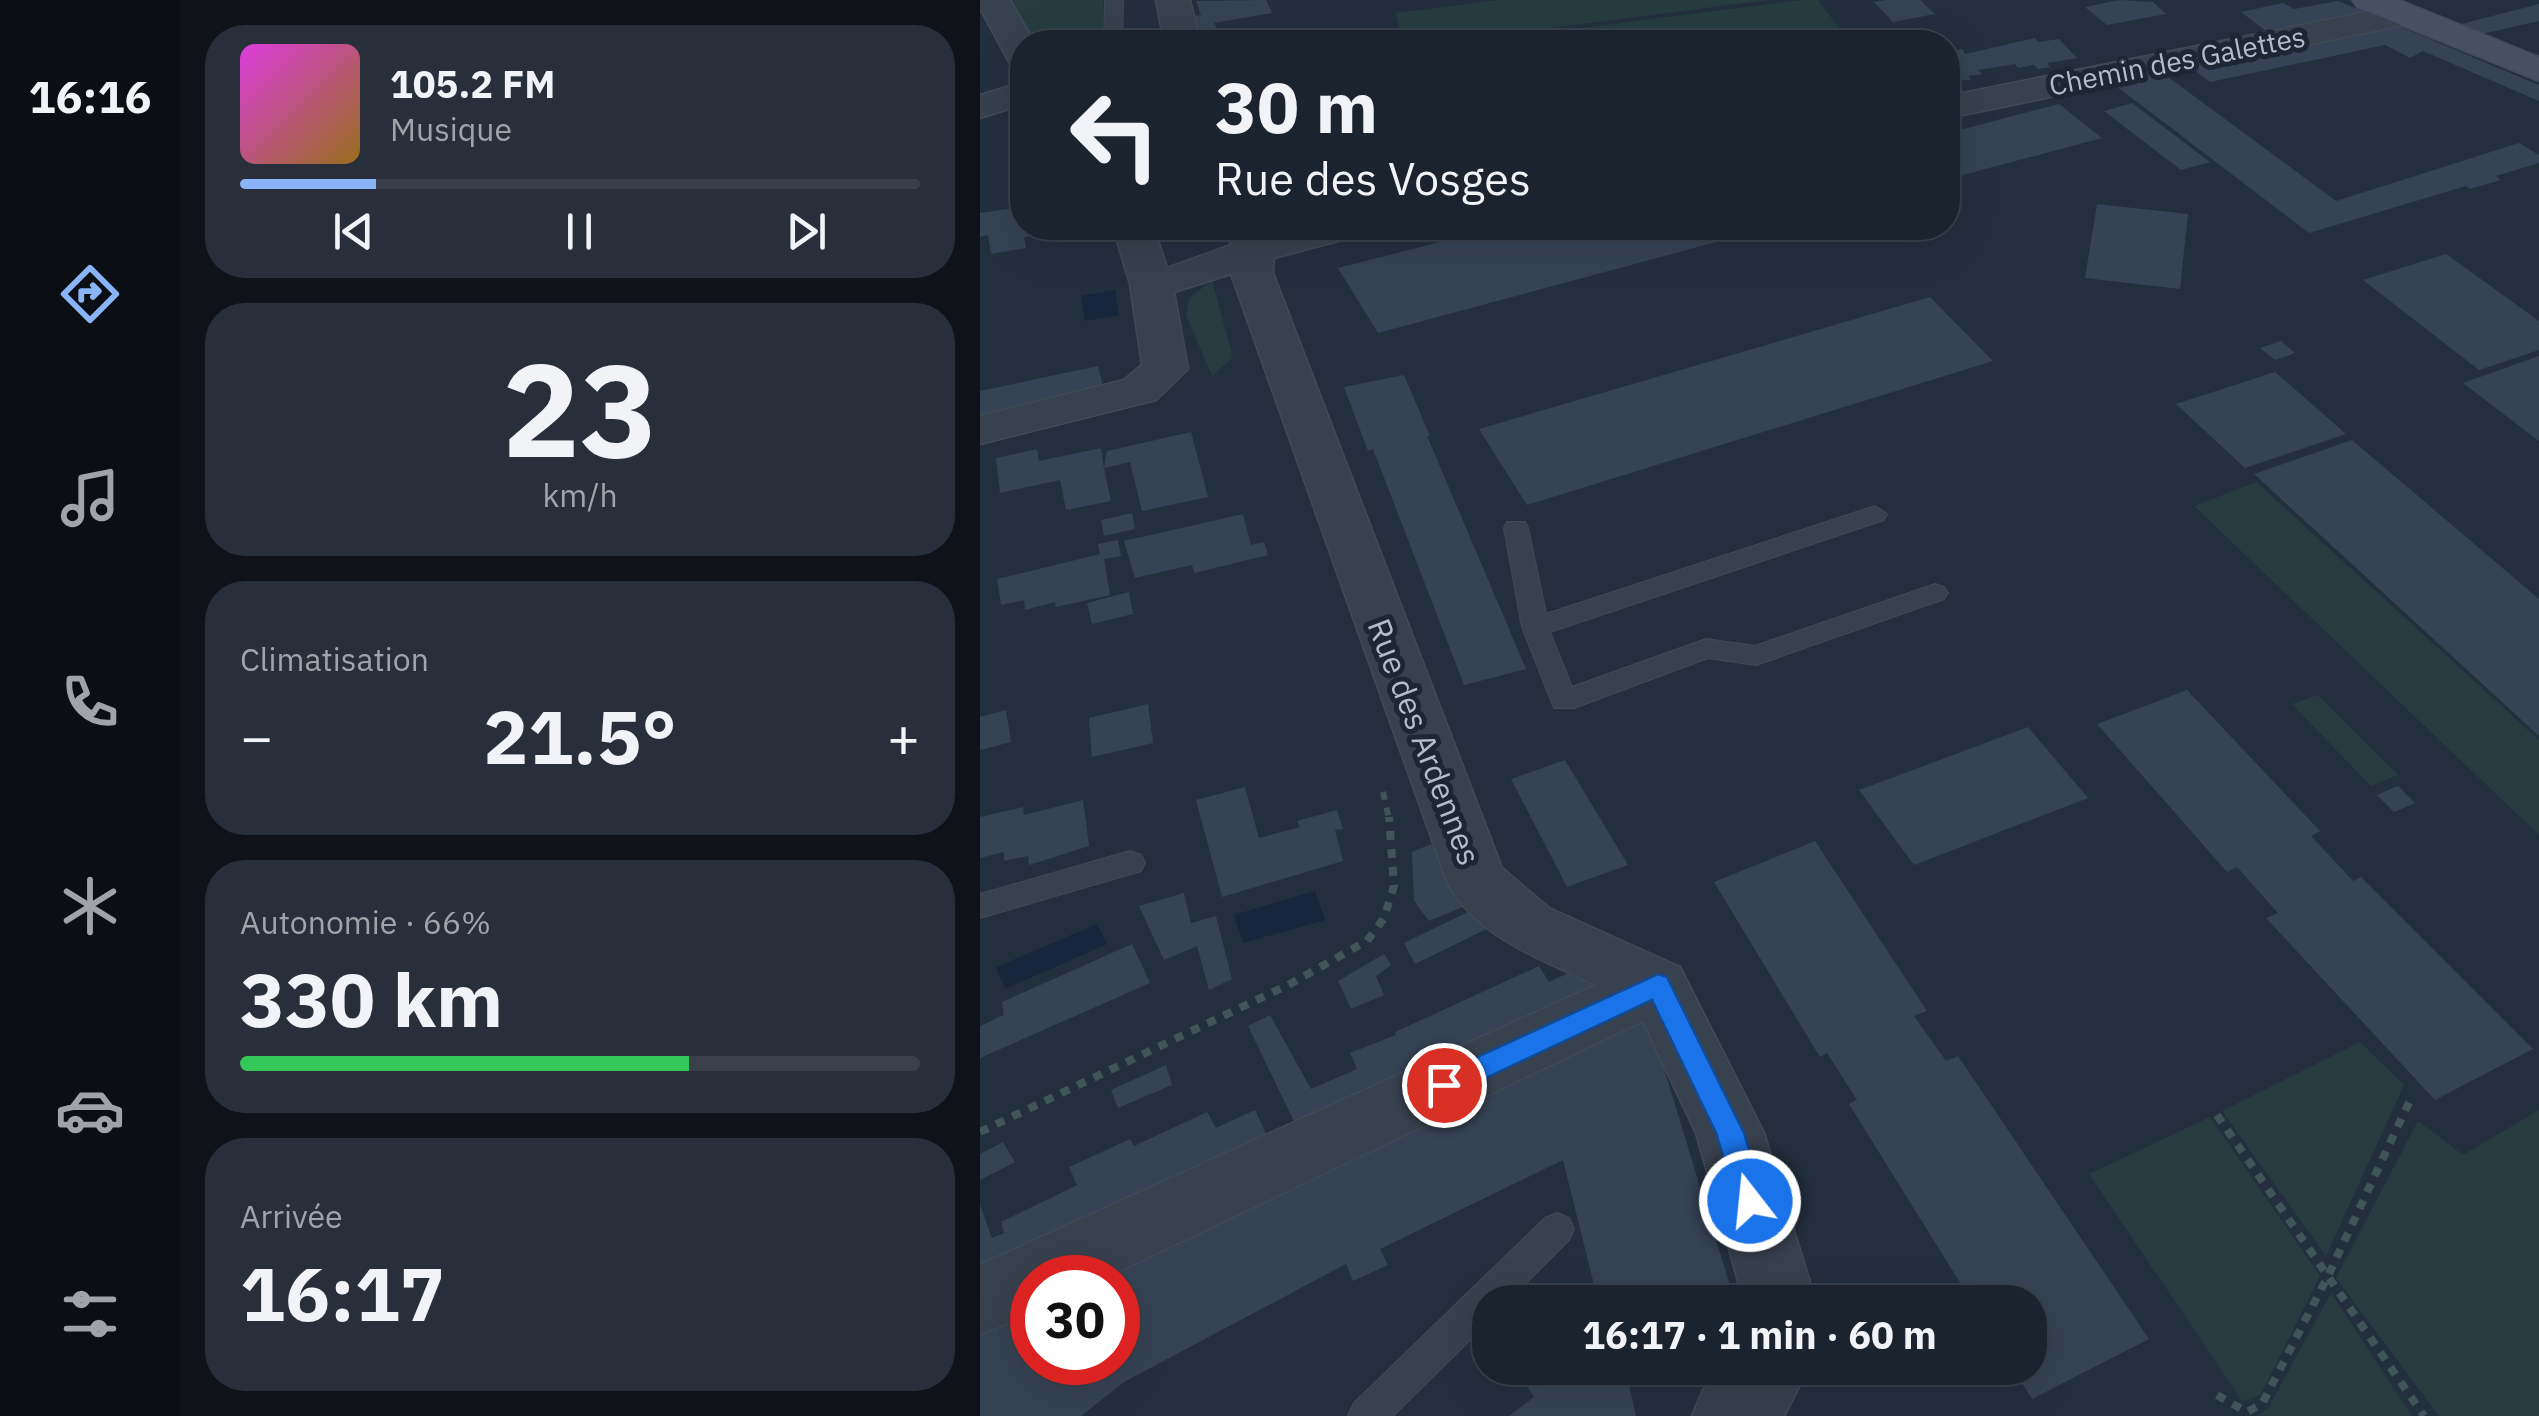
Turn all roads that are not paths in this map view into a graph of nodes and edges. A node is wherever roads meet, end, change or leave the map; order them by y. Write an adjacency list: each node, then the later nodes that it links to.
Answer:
1 (993, 0): 8 (street)
2 (1114, 0): 6 (lane)
3 (1173, 0): 7 (street)
4 (2369, 0): 5 (main road)
5 (2406, 15): 9 (main road); 11 (street, Chemin des Galettes)
6 (1113, 30)
7 (1179, 30)
8 (1010, 32)
9 (2539, 70)
10 (1010, 97): 12 (street)
11 (1960, 104)
12 (980, 108)
13 (1138, 240): 16 (street)
14 (1249, 240): 16 (street)
15 (1250, 240): 24 (street, Rue des Ardennes)
16 (1151, 284): 17 (street)
17 (980, 430)
18 (1874, 514): 21 (lane)
19 (1516, 528): 21 (lane)
20 (1935, 594): 21 (lane)
21 (1534, 627)
22 (1130, 863): 23 (lane)
23 (980, 906)
24 (1658, 985): 26 (street); 27 (street)
25 (1557, 1228): 29 (lane)
26 (1775, 1285)
27 (980, 1301)
28 (1763, 1385): 30 (street)
29 (1368, 1416)
30 (1730, 1416)

